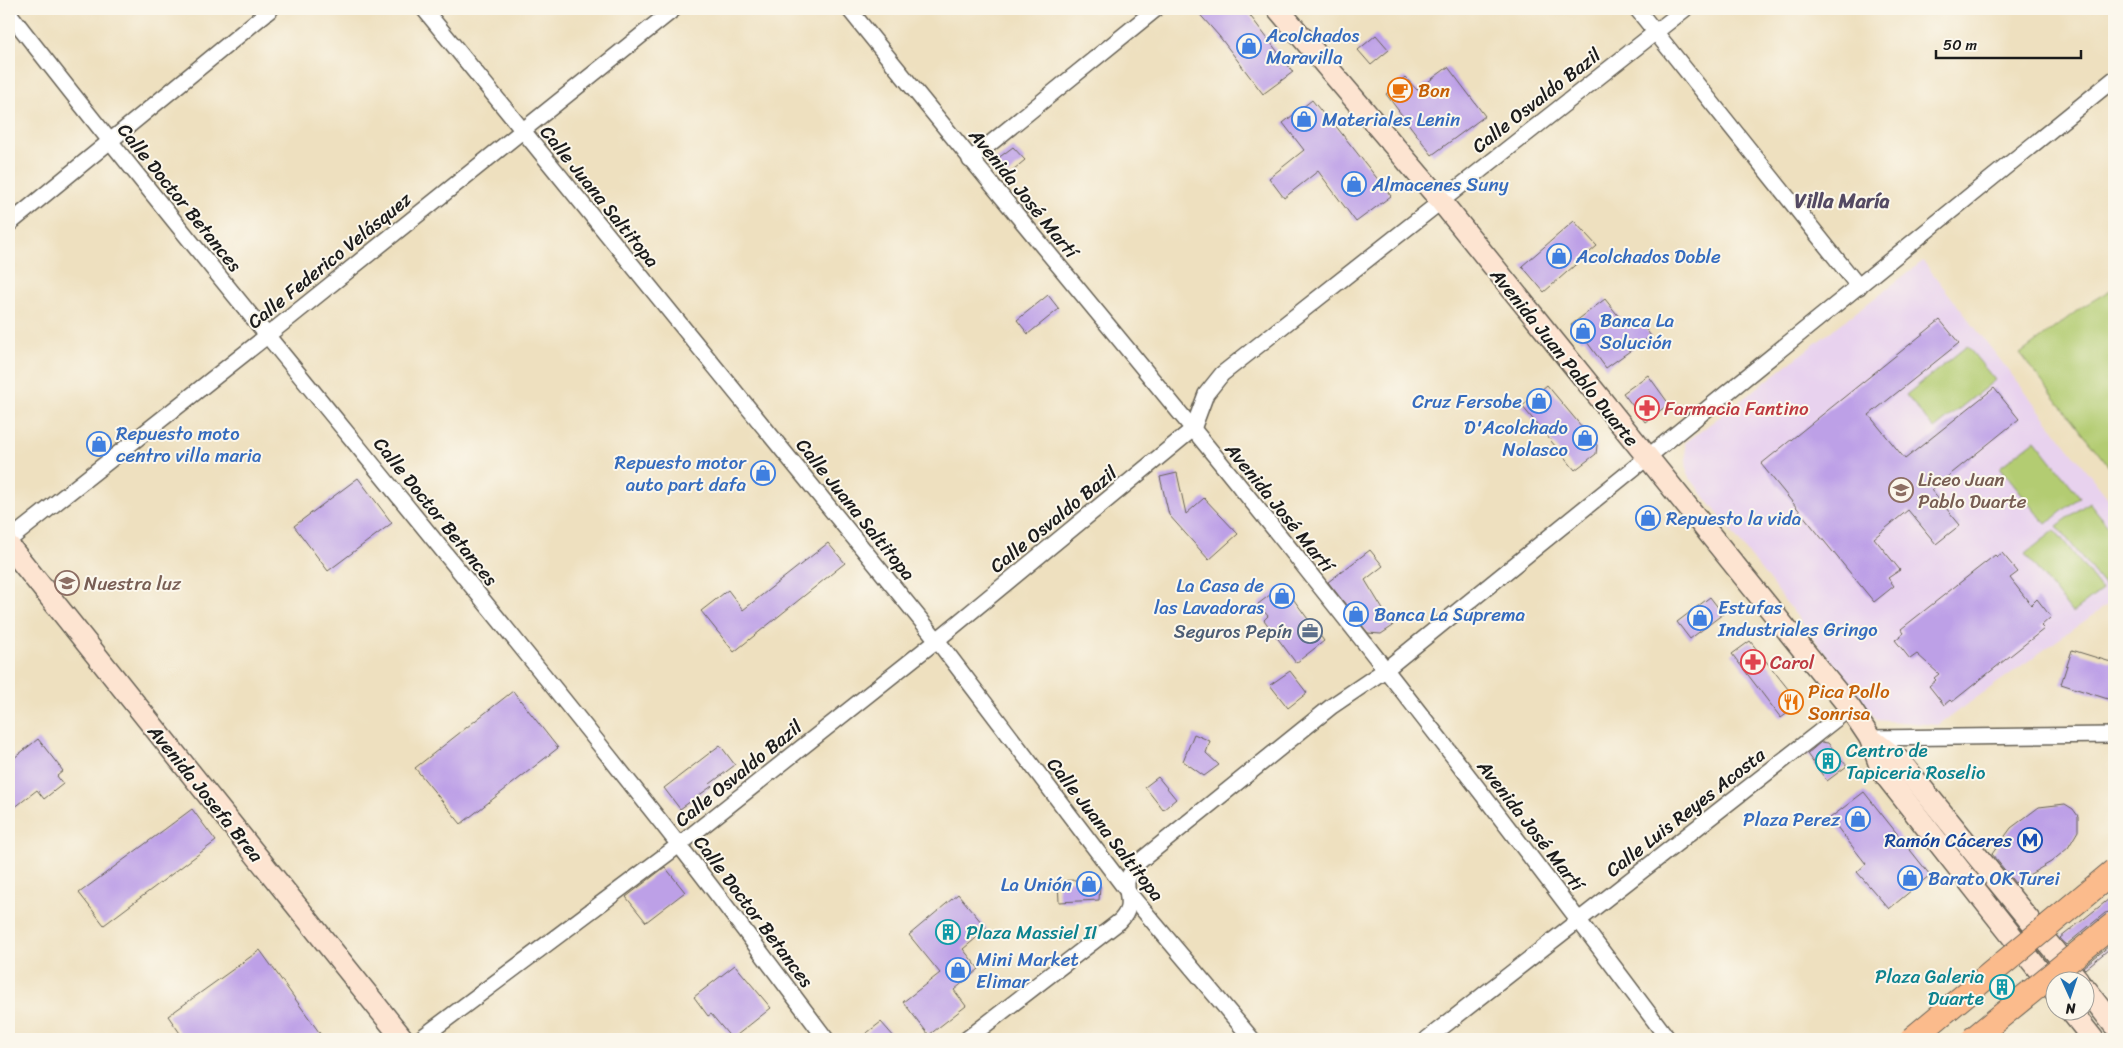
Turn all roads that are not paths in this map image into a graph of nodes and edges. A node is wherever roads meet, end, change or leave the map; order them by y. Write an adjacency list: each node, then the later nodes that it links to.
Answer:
1 (271, 9): 13 (street)
2 (424, 9): 12 (street, Calle Juana Saltitopa)
3 (674, 9): 12 (street, Calle Federico Velásquez)
4 (849, 9): 14 (street, Avenida José Martí)
5 (1156, 9): 14 (street)
6 (1278, 9): 15 (main road, Avenida Juan Pablo Duarte)
7 (1637, 9): 10 (street)
8 (1686, 9): 10 (street, Calle Osvaldo Bazil)
9 (9, 13): 13 (street, Calle Doctor Betances)
10 (1656, 32): 15 (street, Calle Osvaldo Bazil); 17 (street)
11 (2114, 79): 17 (street)
12 (521, 130): 18 (street, Calle Federico Velásquez); 23 (street, Calle Juana Saltitopa)
13 (109, 142): 16 (street); 18 (street, Calle Doctor Betances)
14 (970, 160): 19 (street, Avenida José Martí)
15 (1440, 200): 19 (street, Calle Osvaldo Bazil); 20 (main road, Avenida Juan Pablo Duarte)
16 (9, 224)
17 (1859, 287): 20 (street)
18 (268, 335): 21 (street, Calle Federico Velásquez); 28 (street, Calle Doctor Betances)
19 (1193, 429): 23 (street, Calle Osvaldo Bazil); 24 (street, Avenida José Martí)
20 (1647, 459): 24 (street); 25 (main road, Avenida Juan Pablo Duarte)
21 (9, 540)
22 (9, 546): 38 (main road, Avenida Josefa Brea)
23 (937, 640): 28 (street, Calle Osvaldo Bazil); 30 (street, Calle Juana Saltitopa)
24 (1385, 670): 30 (street); 31 (street, Avenida José Martí)
25 (1850, 708): 27 (main road, Avenida Juan Pablo Duarte); 31 (street, Calle Luis Reyes Acosta)
26 (2114, 735): 27 (street)
27 (1870, 738): 33 (main road); 34 (main road)
28 (679, 845): 39 (street, Calle Osvaldo Bazil); 40 (street, Calle Doctor Betances)
29 (2114, 871): 45 (main road, bridge)
30 (1128, 892): 41 (street); 42 (street, Calle Juana Saltitopa)
31 (1580, 921): 43 (street, Calle Luis Reyes Acosta); 44 (street, Avenida José Martí)
32 (2114, 924): 46 (main road, bridge)
33 (2070, 970)
34 (2046, 979)
35 (2096, 1002): 37 (main road)
36 (2078, 1020): 47 (main road)
37 (2114, 1025)
38 (403, 1039)
39 (420, 1039)
40 (826, 1039)
41 (967, 1039)
42 (1252, 1039)
43 (1427, 1039)
44 (1668, 1039)
45 (1912, 1039)
46 (1973, 1039)
47 (2093, 1039)

